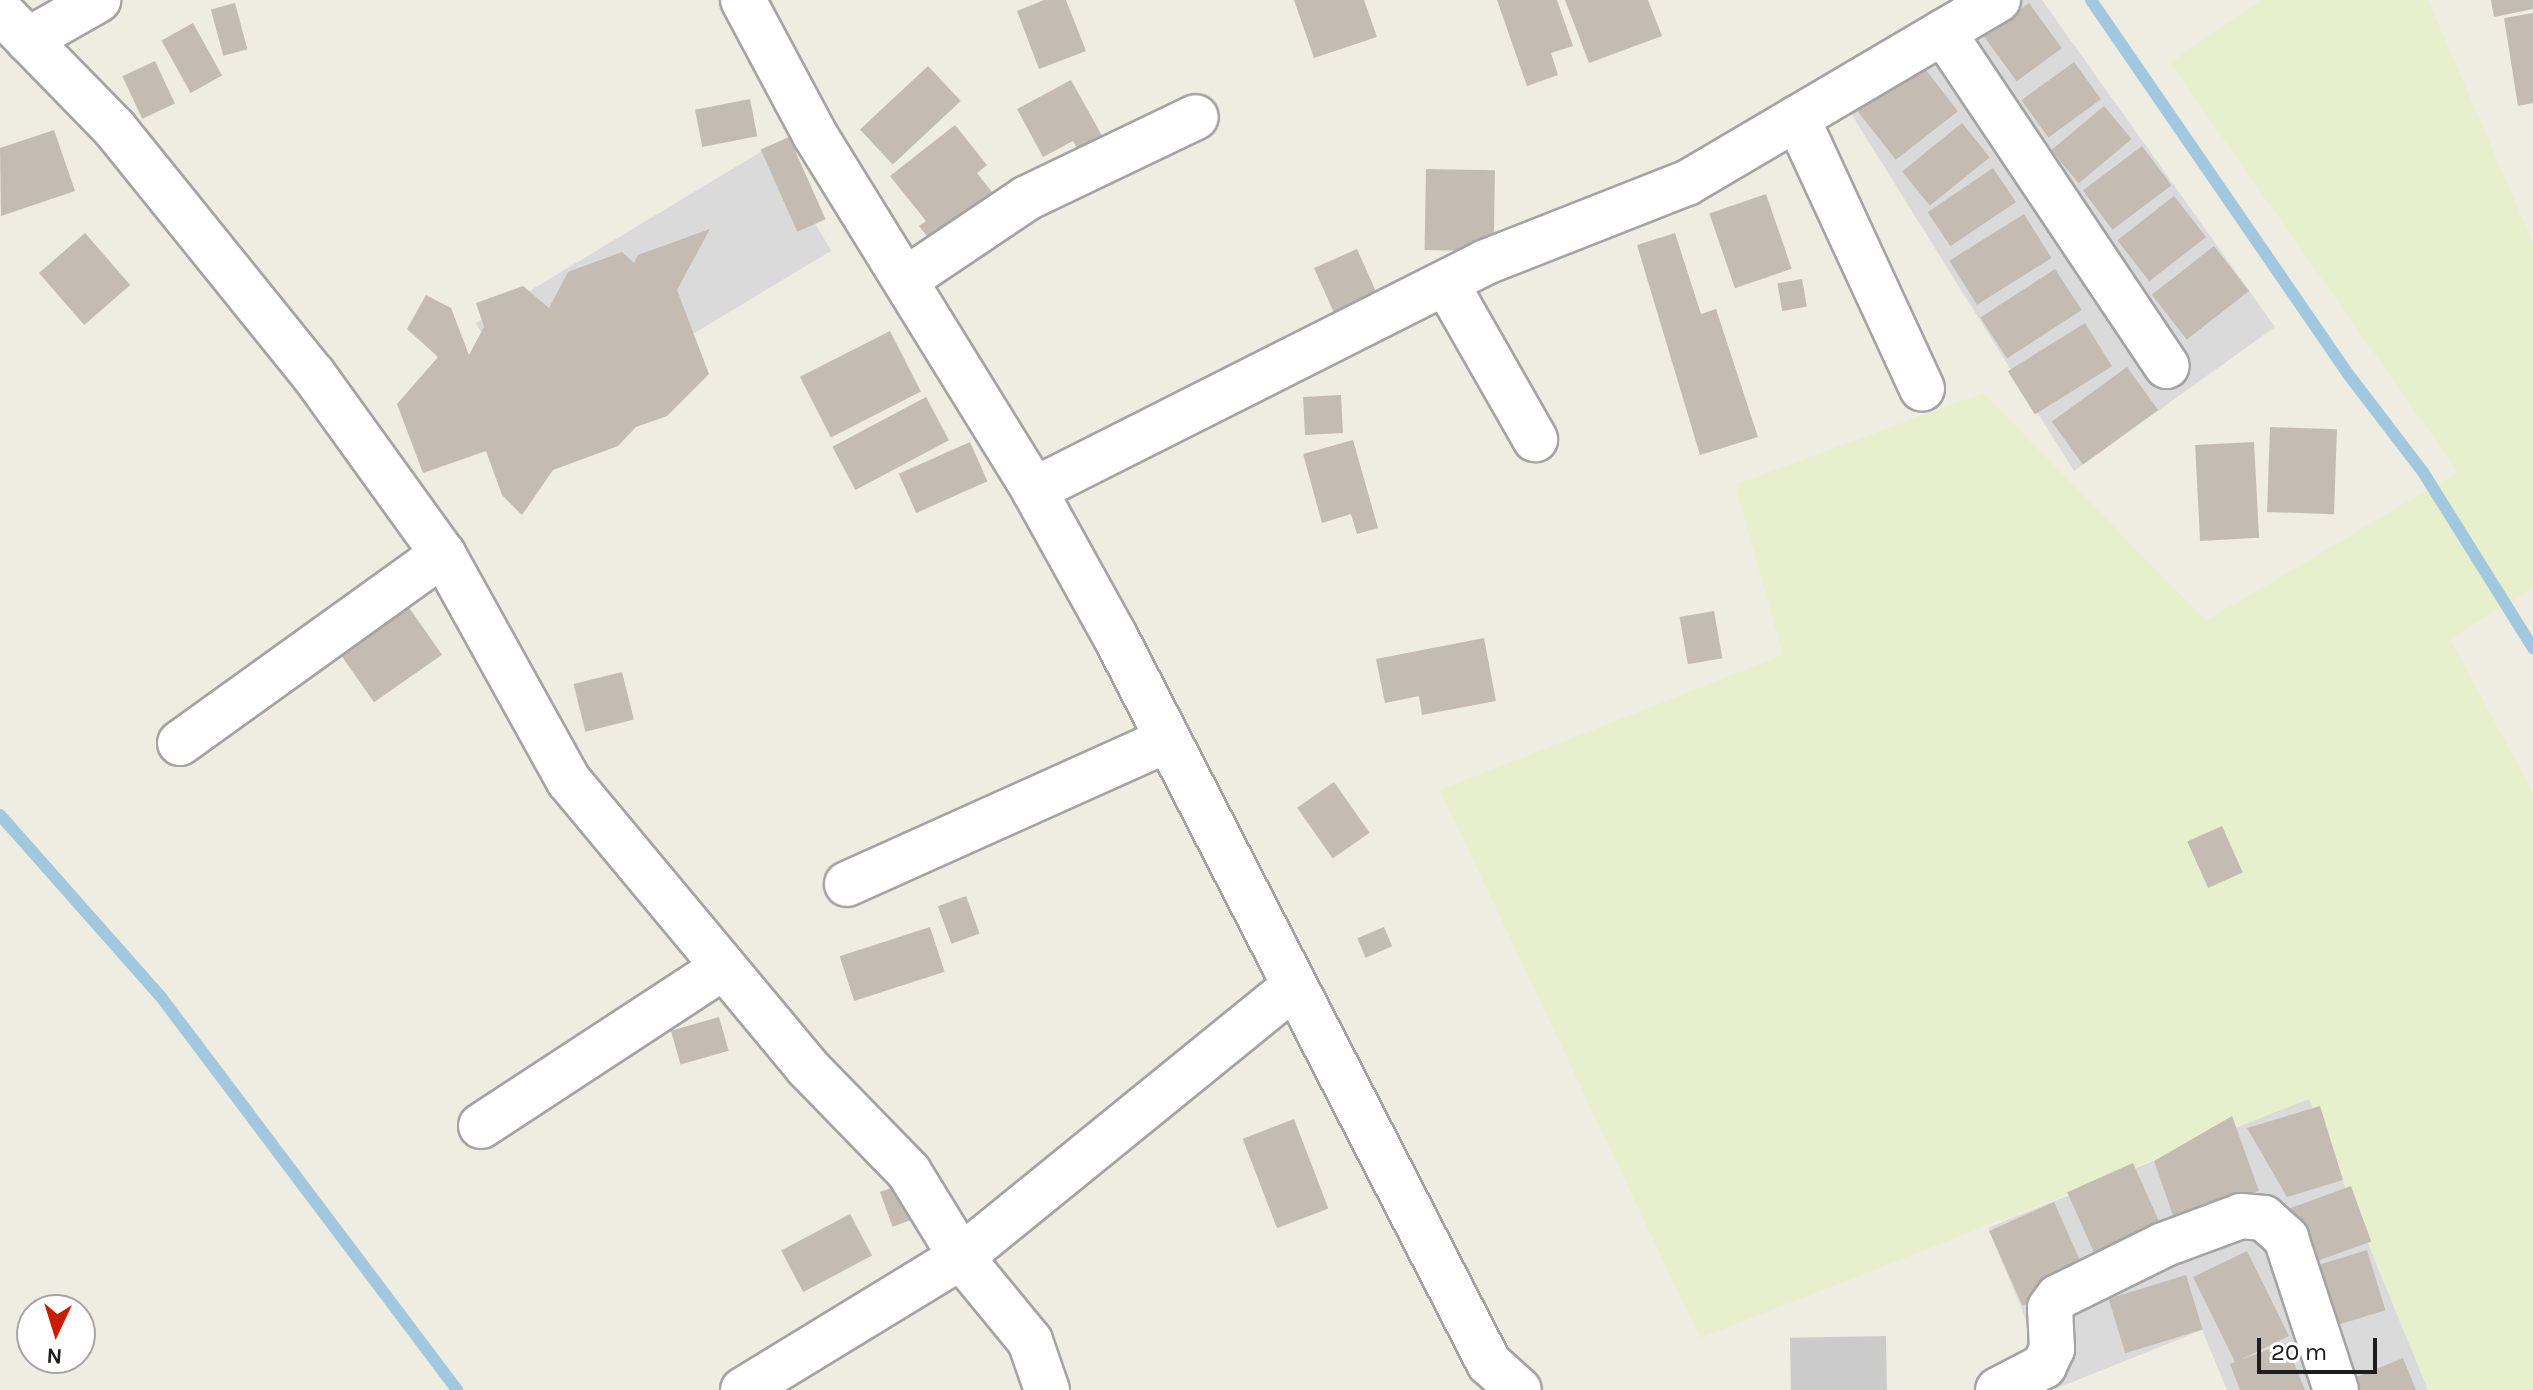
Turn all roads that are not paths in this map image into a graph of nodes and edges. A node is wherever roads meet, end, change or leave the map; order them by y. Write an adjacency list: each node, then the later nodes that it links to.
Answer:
1 (98, 0): 4 (street)
2 (743, 0): 8 (street)
3 (1998, 0): 5 (street)
4 (14, 25): 14 (street)
5 (1943, 32): 7 (street); 10 (street)
6 (1196, 117): 8 (street)
7 (1797, 118): 9 (street); 11 (street)
8 (905, 280): 13 (street)
9 (1446, 283): 12 (street); 13 (street)
10 (2167, 366)
11 (1922, 388)
12 (1535, 439)
13 (1034, 490): 15 (street)
14 (443, 554): 16 (street); 18 (street)
15 (1168, 740): 17 (street); 19 (street)
16 (180, 743)
17 (847, 884)
18 (724, 967): 20 (street); 21 (street)
19 (1294, 986): 21 (street); 24 (street)
20 (481, 1126)
21 (961, 1257): 22 (street); 23 (street)
22 (743, 1390)
23 (1047, 1390)
24 (1519, 1390)
25 (1998, 1390): 26 (street)
26 (2336, 1390)

